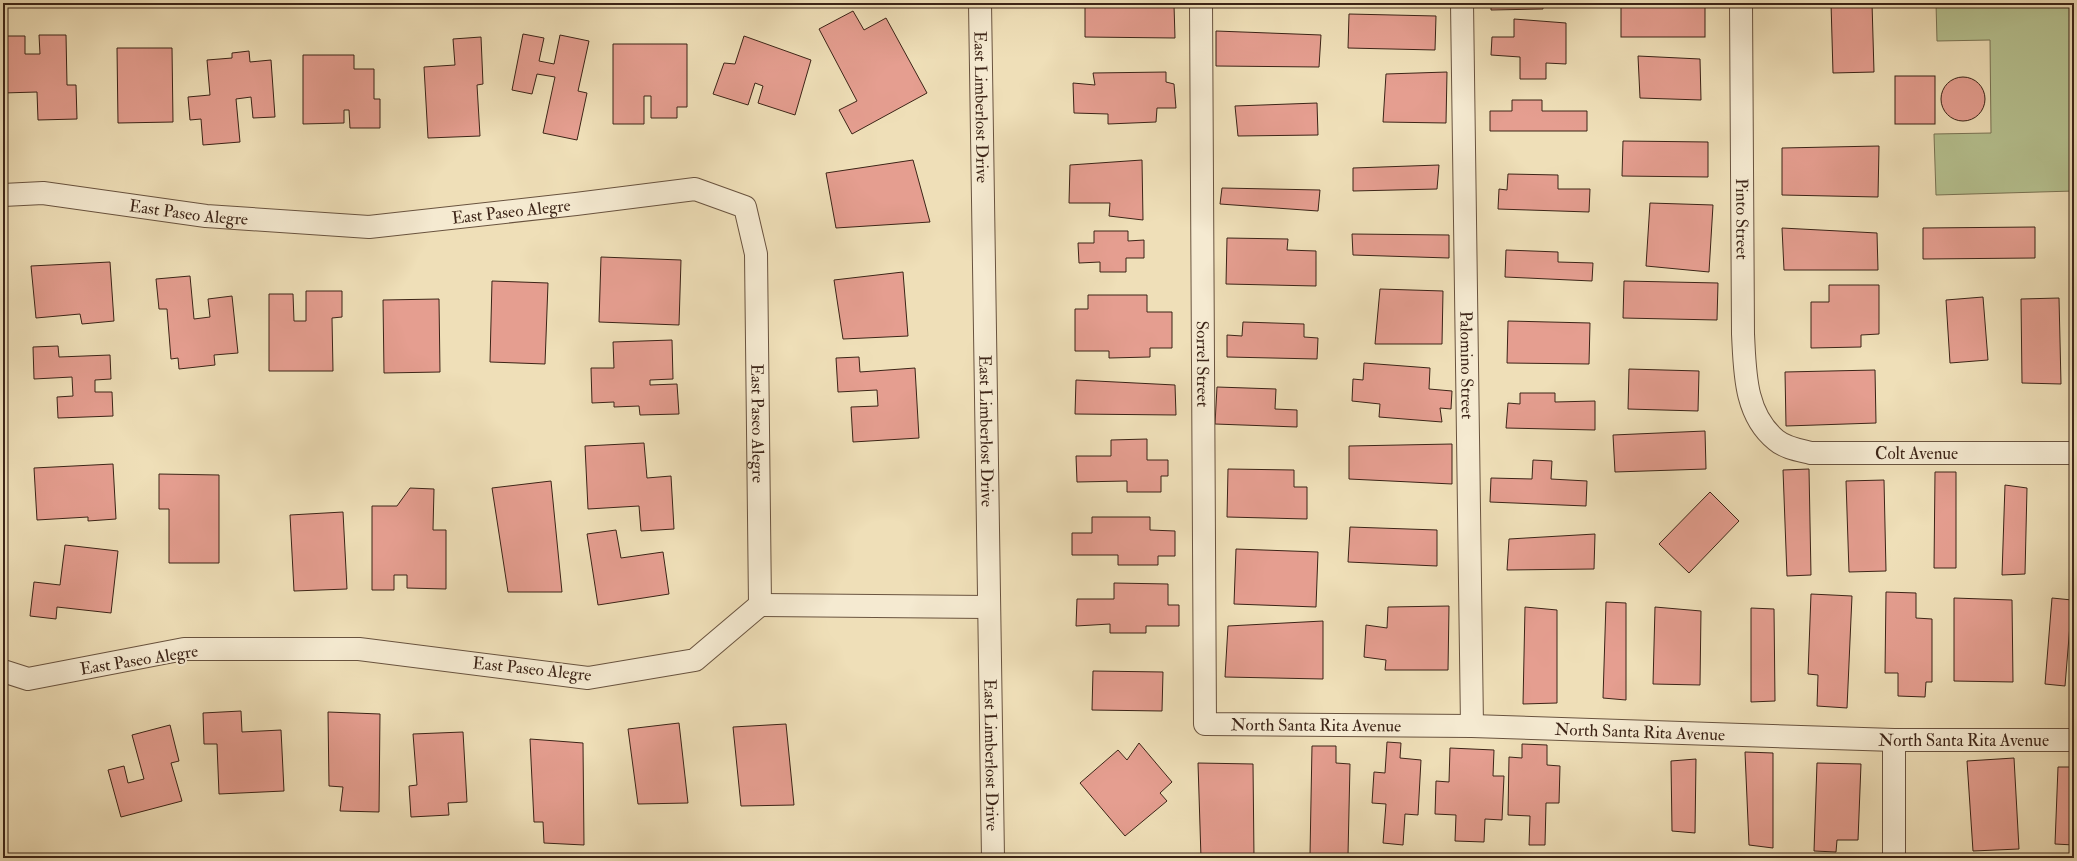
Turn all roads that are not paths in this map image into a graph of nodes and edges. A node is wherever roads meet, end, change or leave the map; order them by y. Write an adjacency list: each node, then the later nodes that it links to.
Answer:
1 (980, 3): 9 (street, East Limberlost Drive)
2 (1201, 3): 11 (street, Sorrel Street)
3 (1462, 3): 12 (street, Palomino Street)
4 (1742, 3): 6 (street, Pinto Street)
5 (3, 196): 8 (street, East Paseo Alegre)
6 (1767, 430): 7 (street, Colt Avenue)
7 (2074, 453)
8 (760, 605): 9 (street); 10 (street, East Paseo Alegre)
9 (988, 607): 15 (street, East Limberlost Drive)
10 (3, 671)
11 (1205, 724): 12 (street, North Santa Rita Avenue)
12 (1472, 726): 13 (street, North Santa Rita Avenue)
13 (1894, 740): 14 (street, North Santa Rita Avenue); 16 (street)
14 (2074, 740)
15 (993, 858)
16 (1894, 858)

